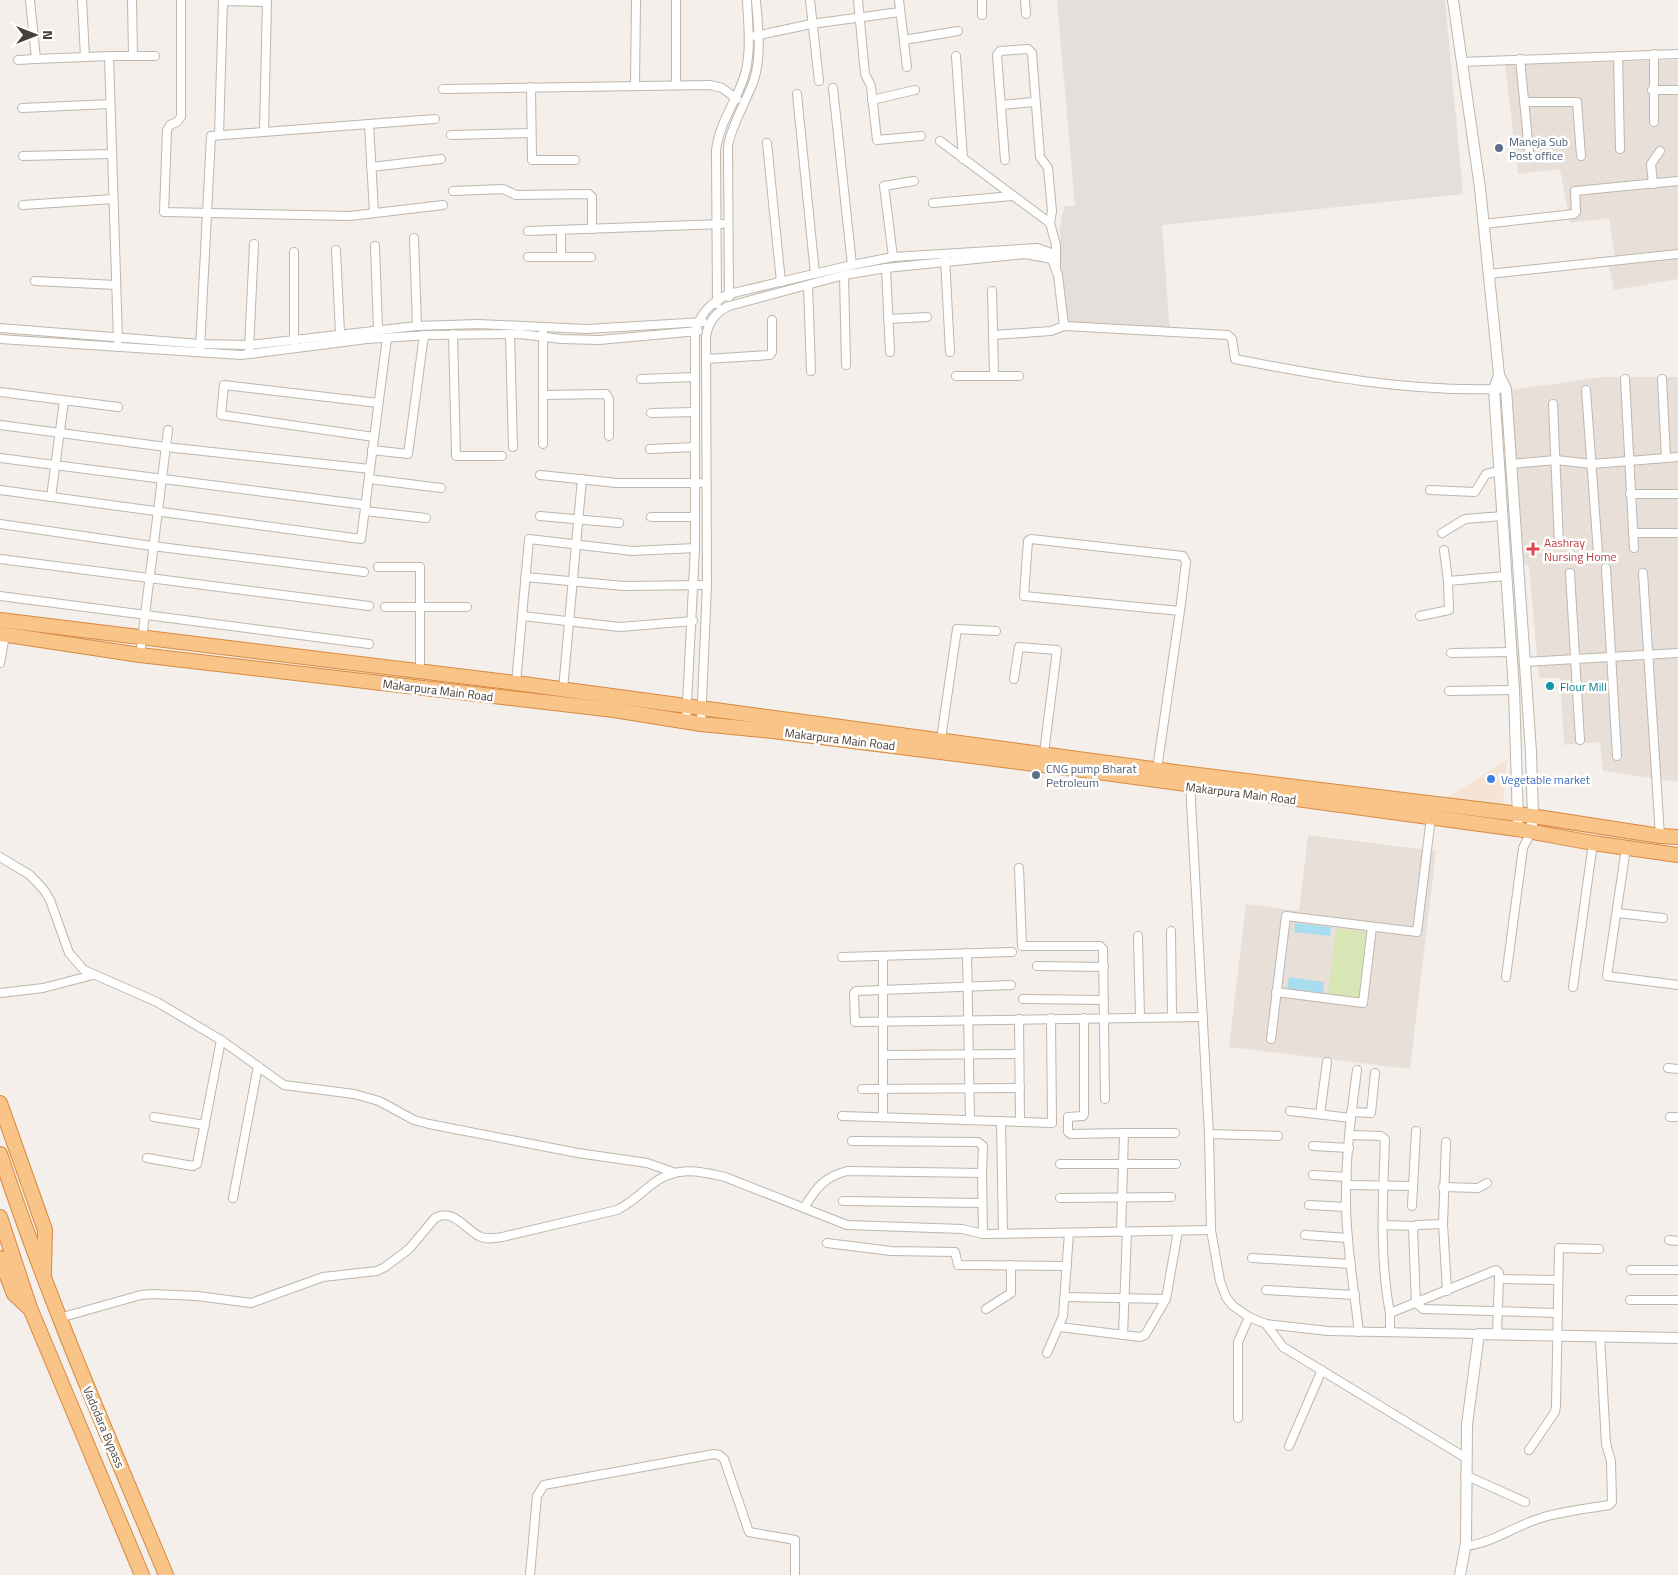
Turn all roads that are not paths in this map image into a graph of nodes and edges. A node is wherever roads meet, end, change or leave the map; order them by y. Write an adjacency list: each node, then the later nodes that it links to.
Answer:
1 (30, 0): 32 (street)
2 (82, 0): 31 (street)
3 (132, 0): 27 (street)
4 (181, 0): 87 (street)
5 (636, 0): 39 (street)
6 (676, 0): 38 (street)
7 (747, 0): 22 (street)
8 (756, 0): 21 (street)
9 (810, 0): 19 (street)
10 (858, 0): 18 (street)
11 (899, 0): 15 (street)
12 (982, 0): 17 (street)
13 (1026, 0): 16 (street)
14 (1453, 0): 35 (street)
15 (900, 12): 18 (street); 23 (street)
16 (1026, 14)
17 (982, 15)
18 (861, 17): 19 (street); 48 (street)
19 (811, 24): 21 (street); 37 (street)
20 (958, 31): 23 (street)
21 (759, 36): 22 (street); 52 (street)
22 (748, 38): 47 (street)
23 (904, 40): 36 (street)
24 (1654, 54): 25 (street); 30 (street); 44 (street)
25 (1678, 54)
26 (109, 56): 27 (street); 31 (street); 51 (street)
27 (133, 56): 28 (street)
28 (155, 56)
29 (956, 56): 72 (street)
30 (1618, 56): 33 (street); 65 (street)
31 (85, 57): 32 (street)
32 (36, 59): 34 (street)
33 (1520, 59): 35 (street); 50 (street)
34 (18, 60)
35 (1461, 62): 92 (street)
36 (907, 67)
37 (819, 81)
38 (676, 85): 39 (street); 47 (street)
39 (635, 86): 40 (street)
40 (531, 87): 41 (street); 59 (street)
41 (443, 88)
42 (833, 88): 109 (street)
43 (916, 90): 48 (street)
44 (1652, 90): 45 (street); 56 (street)
45 (1678, 90)
46 (797, 94): 112 (street)
47 (734, 97): 52 (street); 76 (street)
48 (872, 100): 62 (street)
49 (1034, 102): 53 (street); 53 (street); 89 (street)
50 (1524, 102): 66 (street); 70 (street)
51 (110, 104): 54 (street); 68 (street)
52 (743, 105): 77 (street)
53 (1001, 105): 74 (street)
54 (22, 108)
55 (435, 118): 57 (street)
56 (1654, 122)
57 (369, 124): 58 (street); 75 (street)
58 (264, 131): 60 (street); 60 (street)
59 (531, 133): 61 (street); 73 (street)
60 (219, 135): 87 (street)
61 (451, 135)
62 (921, 136)
63 (940, 141): 72 (street)
64 (767, 143): 116 (street)
65 (1620, 149)
66 (1529, 151)
67 (1660, 151): 80 (street)
68 (112, 154): 69 (street); 83 (street)
69 (23, 156)
70 (1581, 156)
71 (441, 159): 75 (street)
72 (963, 159): 82 (street)
73 (575, 160)
74 (1005, 160)
75 (371, 167): 88 (street)
76 (716, 178): 77 (street); 90 (street)
77 (728, 178): 91 (street)
78 (914, 181): 106 (street)
79 (1678, 181): 80 (street)
80 (1653, 184): 92 (street)
81 (453, 191): 93 (street)
82 (1012, 196): 84 (street); 89 (street)
83 (113, 199): 85 (street); 117 (street)
84 (933, 203)
85 (23, 205)
86 (443, 205): 88 (street)
87 (208, 213): 88 (street); 148 (street)
88 (374, 213)
89 (1050, 223): 111 (street)
90 (717, 224): 91 (street); 93 (street); 121 (street)
91 (729, 224): 120 (street)
92 (1484, 224): 113 (street)
93 (592, 229): 94 (street)
94 (561, 230): 95 (street); 104 (street)
95 (528, 231)
96 (414, 238): 130 (street)
97 (254, 244): 149 (street)
98 (375, 246): 134 (street)
99 (336, 250): 137 (street)
100 (294, 252): 145 (street)
101 (944, 254): 106 (street); 107 (street); 108 (street)
102 (1678, 254): 113 (street)
103 (528, 257): 104 (street)
104 (561, 257): 105 (street)
105 (591, 257)
106 (893, 257): 109 (street)
107 (1052, 259): 108 (street); 111 (street)
108 (946, 263): 110 (street); 153 (street)
109 (852, 265): 112 (street)
110 (886, 268): 114 (street); 125 (street)
111 (1056, 268): 131 (street)
112 (815, 274): 116 (street)
113 (1489, 274): 160 (street)
114 (844, 275): 118 (street); 157 (street)
115 (35, 282): 117 (street)
116 (781, 282): 120 (street)
117 (116, 285): 143 (street)
118 (808, 285): 122 (street); 158 (street)
119 (992, 291): 142 (street)
120 (729, 294): 121 (street); 122 (street)
121 (717, 300): 123 (street); 127 (street)
122 (729, 306): 123 (street)
123 (718, 311): 128 (street)
124 (927, 317): 125 (street)
125 (888, 319): 152 (street)
126 (772, 320): 156 (street)
127 (698, 322): 128 (street); 132 (street); 136 (street)
128 (711, 322): 135 (street)
129 (478, 324): 130 (street); 132 (street); 139 (street)
130 (417, 326): 134 (street)
131 (1064, 326): 142 (street); 167 (street)
132 (543, 327): 144 (street)
133 (0, 328): 143 (street)
134 (378, 330): 137 (street)
135 (707, 331): 136 (street); 156 (street)
136 (695, 332): 144 (street); 163 (street)
137 (340, 333): 145 (street)
138 (453, 334): 139 (street); 141 (street); 189 (street)
139 (478, 334): 140 (street)
140 (510, 334): 144 (street); 185 (street)
141 (424, 335): 146 (street); 188 (street)
142 (993, 335): 159 (street)
143 (118, 336): 148 (street); 150 (street)
144 (542, 337): 171 (street)
145 (293, 338): 149 (street); 151 (street)
146 (386, 338): 151 (street); 173 (street)
147 (0, 340): 150 (street)
148 (200, 344): 149 (street); 154 (street)
149 (249, 345): 155 (street)
150 (118, 347): 154 (street)
151 (294, 348): 155 (street)
152 (890, 352)
153 (950, 352)
154 (199, 353): 155 (street)
155 (249, 354)
156 (706, 359): 205 (street)
157 (846, 365)
158 (810, 371)
159 (994, 375): 161 (street); 162 (street)
160 (1498, 375): 167 (street); 168 (street)
161 (956, 376)
162 (1019, 376)
163 (694, 377): 164 (street); 176 (street)
164 (641, 379)
165 (1625, 379): 194 (street)
166 (1662, 379): 192 (street)
167 (1494, 389): 168 (street); 199 (street)
168 (1506, 389): 195 (street)
169 (1586, 390): 196 (street)
170 (0, 392): 172 (street)
171 (543, 395): 181 (street); 183 (street)
172 (64, 401): 175 (street); 180 (street)
173 (378, 402): 182 (street); 182 (street)
174 (1553, 404): 193 (street)
175 (118, 408)
176 (695, 412): 177 (street); 186 (street)
177 (651, 413)
178 (0, 425): 180 (street)
179 (168, 430): 184 (street)
180 (60, 432): 184 (street); 197 (street)
181 (609, 436)
182 (374, 437): 188 (street)
183 (543, 444)
184 (166, 447): 198 (street); 201 (street)
185 (513, 447)
186 (695, 447): 187 (street); 204 (street)
187 (650, 448)
188 (372, 450): 198 (street)
189 (502, 456)
190 (1678, 457): 192 (street)
191 (0, 458): 197 (street)
192 (1666, 458): 194 (street)
193 (1556, 460): 195 (street); 196 (street); 226 (street)
194 (1628, 460): 196 (street); 209 (street)
195 (1511, 464): 246 (street)
196 (1592, 464): 231 (street)
197 (55, 466): 201 (street); 211 (street)
198 (370, 470): 202 (street)
199 (1500, 471): 208 (street); 215 (street)
200 (540, 475): 203 (street)
201 (162, 479): 212 (street); 213 (street)
202 (369, 479): 206 (street); 212 (street)
203 (582, 479): 204 (street); 219 (street)
204 (695, 483): 205 (street); 216 (street)
205 (706, 483): 244 (street)
206 (442, 488)
207 (0, 490): 211 (street)
208 (1430, 490)
209 (1630, 494): 210 (street); 224 (street)
210 (1678, 494)
211 (51, 497): 213 (street)
212 (365, 508): 213 (street); 217 (street)
213 (157, 512): 227 (street)
214 (540, 516): 219 (street)
215 (1504, 516): 222 (street); 238 (street)
216 (695, 517): 218 (street); 228 (street)
217 (426, 518)
218 (652, 518)
219 (579, 519): 220 (street); 225 (street)
220 (619, 523)
221 (0, 524): 227 (street)
222 (1442, 533)
223 (1678, 533): 224 (street)
224 (1633, 534): 229 (street)
225 (577, 544): 228 (street); 239 (street); 242 (street)
226 (1559, 544)
227 (152, 546): 235 (street); 240 (street)
228 (695, 548): 243 (street)
229 (1634, 548)
230 (1444, 550): 241 (street)
231 (1598, 553)
232 (0, 560): 240 (street)
233 (378, 567): 250 (street)
234 (1606, 568): 268 (street)
235 (364, 572)
236 (1570, 573): 269 (street)
237 (1643, 573): 267 (street)
238 (1506, 576): 241 (street); 247 (street)
239 (525, 577): 242 (street); 254 (street)
240 (150, 578): 248 (street); 253 (street)
241 (1448, 581): 255 (street)
242 (573, 583): 243 (street); 258 (street)
243 (694, 585): 244 (street); 257 (street)
244 (707, 585): 278 (street)
245 (0, 596): 253 (street)
246 (1521, 602): 247 (street); 270 (street)
247 (1508, 603): 263 (street)
248 (369, 606)
249 (385, 607): 250 (street)
250 (420, 607): 251 (street); 272 (street)
251 (467, 607)
252 (1180, 611): 252 (street); 285 (street)
253 (144, 614): 261 (street); 262 (street)
254 (522, 616): 258 (street); 274 (street)
255 (1420, 616)
256 (0, 620): 261 (highway, Makarpura Main Road)
257 (692, 621): 258 (street); 278 (street)
258 (569, 623): 275 (street)
259 (996, 632): 281 (street)
260 (3, 635): 266 (highway, Makarpura Main Road); 271 (street)
261 (141, 639): 266 (street); 272 (highway, Makarpura Main Road)
262 (369, 644)
263 (1512, 652): 264 (street); 276 (street)
264 (1452, 653)
265 (1678, 653): 267 (street)
266 (140, 655): 279 (highway, Makarpura Main Road)
267 (1648, 655): 268 (street); 291 (street)
268 (1611, 657): 269 (street); 284 (street)
269 (1576, 659): 270 (street); 282 (street)
270 (1525, 662): 289 (street)
271 (0, 663)
272 (420, 672): 274 (highway, Makarpura Main Road)
273 (1014, 679): 283 (street)
274 (516, 683): 275 (highway, Makarpura Main Road)
275 (563, 689): 278 (highway, Makarpura Main Road)
276 (1514, 690): 277 (street); 287 (street)
277 (1449, 691)
278 (695, 707): 279 (street); 280 (street); 281 (highway, Makarpura Main Road)
279 (686, 722): 280 (highway, Makarpura Main Road)
280 (701, 724): 286 (highway, Makarpura Main Road)
281 (941, 739): 283 (highway, Makarpura Main Road)
282 (1580, 740)
283 (1044, 753): 285 (highway, Makarpura Main Road)
284 (1617, 756)
285 (1157, 769): 286 (highway, Makarpura Main Road)
286 (1190, 780): 287 (highway, Makarpura Main Road); 288 (highway, Makarpura Main Road); 324 (street)
287 (1519, 814): 289 (highway, Makarpura Main Road); 290 (street)
288 (1431, 817): 290 (highway, Makarpura Main Road); 301 (street)
289 (1533, 817): 290 (street); 291 (highway, Makarpura Main Road)
290 (1524, 830): 293 (highway, Makarpura Main Road); 294 (street); 294 (street)
291 (1660, 836): 292 (highway, Makarpura Main Road)
292 (1678, 836)
293 (1593, 843): 295 (highway, Makarpura Main Road); 315 (street)
294 (1524, 848): 311 (street)
295 (1626, 848): 296 (highway, Makarpura Main Road); 299 (street)
296 (1678, 855)
297 (0, 857): 310 (street)
298 (1019, 868): 309 (street)
299 (1617, 913): 300 (street); 313 (street)
300 (1662, 918)
301 (1372, 927): 317 (street); 317 (street)
302 (1171, 931): 323 (street)
303 (1138, 936): 322 (street)
304 (1012, 952): 305 (street)
305 (967, 953): 306 (street); 314 (street)
306 (883, 956): 307 (street); 316 (street)
307 (842, 957)
308 (1037, 966): 309 (street)
309 (1104, 967): 320 (street)
310 (93, 975): 318 (street); 331 (street)
311 (1506, 978)
312 (1011, 985): 314 (street)
313 (1678, 985)
314 (968, 987): 316 (street); 328 (street)
315 (1573, 987)
316 (883, 990): 329 (street); 329 (street)
317 (1276, 992): 330 (street)
318 (0, 993)
319 (1023, 999): 320 (street)
320 (1104, 1000): 321 (street)
321 (1105, 1017): 322 (street); 326 (street); 345 (street)
322 (1140, 1017): 323 (street)
323 (1172, 1017): 324 (street)
324 (1203, 1017): 360 (street)
325 (1051, 1018): 326 (street); 327 (street); 355 (street)
326 (1084, 1018): 358 (street)
327 (1019, 1019): 328 (street); 332 (street)
328 (969, 1020): 329 (street); 333 (street)
329 (884, 1023): 334 (street)
330 (1271, 1039)
331 (221, 1040): 336 (street); 356 (street)
332 (1019, 1054): 333 (street); 341 (street)
333 (970, 1055): 334 (street); 343 (street)
334 (884, 1056): 344 (street)
335 (1327, 1062): 348 (street)
336 (258, 1066): 372 (street); 381 (street)
337 (1668, 1068): 338 (street)
338 (1678, 1069)
339 (1357, 1070): 349 (street)
340 (1375, 1073): 349 (street)
341 (1020, 1088): 343 (street); 355 (street)
342 (862, 1089): 344 (street)
343 (970, 1089): 344 (street); 353 (street)
344 (883, 1090): 352 (street)
345 (1105, 1099)
346 (0, 1103): 413 (highway)
347 (1290, 1110): 348 (street)
348 (1320, 1114): 349 (street)
349 (1351, 1115): 361 (street)
350 (842, 1116): 352 (street)
351 (154, 1118): 356 (street)
352 (883, 1118): 353 (street)
353 (970, 1120): 354 (street)
354 (1001, 1121): 355 (street); 399 (street)
355 (1020, 1122)
356 (205, 1125): 368 (street)
357 (1416, 1131): 378 (street)
358 (1124, 1133): 359 (street); 370 (street)
359 (1175, 1133)
360 (1209, 1134): 362 (street); 394 (street)
361 (1350, 1135): 366 (street); 377 (street)
362 (1278, 1136)
363 (852, 1140): 373 (street)
364 (1446, 1142): 379 (street)
365 (1313, 1146): 366 (street)
366 (1349, 1148): 375 (street)
367 (0, 1154): 413 (highway, Vadodara Bypass)
368 (147, 1158)
369 (1060, 1164): 370 (street)
370 (1123, 1164): 371 (street); 383 (street)
371 (1176, 1164)
372 (674, 1172): 389 (street); 431 (street)
373 (982, 1173): 385 (street); 389 (street)
374 (1313, 1175): 375 (street)
375 (1347, 1181): 377 (street); 388 (street)
376 (1487, 1183): 379 (street)
377 (1384, 1186): 378 (street); 392 (street)
378 (1412, 1186): 387 (street)
379 (1443, 1187): 391 (street)
380 (1172, 1197): 383 (street)
381 (233, 1198)
382 (1060, 1198): 383 (street)
383 (1122, 1198): 396 (street)
384 (843, 1201): 385 (street)
385 (982, 1203): 398 (street)
386 (1309, 1204): 388 (street)
387 (1412, 1206)
388 (1346, 1207): 401 (street)
389 (804, 1208): 398 (street)
390 (0, 1217): 425 (highway, Vadodara Bypass)
391 (1443, 1224): 393 (street); 417 (street)
392 (1383, 1225): 393 (street); 428 (street)
393 (1415, 1226): 424 (street)
394 (1211, 1230): 395 (street); 430 (street)
395 (1178, 1231): 396 (street); 421 (street)
396 (1124, 1232): 397 (street); 420 (street)
397 (1069, 1233): 399 (street); 410 (street)
398 (982, 1234): 399 (street)
399 (1003, 1234)
400 (1305, 1235): 401 (street)
401 (1348, 1238): 408 (street)
402 (1669, 1240): 403 (street)
403 (1678, 1241)
404 (827, 1243): 409 (street)
405 (1599, 1249): 415 (street)
406 (0, 1258): 425 (highway)
407 (1252, 1258): 408 (street)
408 (1351, 1264): 418 (street)
409 (1011, 1265): 410 (street); 426 (street)
410 (1067, 1266): 419 (street)
411 (1631, 1270): 412 (street)
412 (1678, 1270)
413 (44, 1278): 431 (highway, Vadodara Bypass)
414 (1499, 1279): 415 (street); 417 (street); 427 (street)
415 (1558, 1280): 429 (street)
416 (1266, 1290): 418 (street)
417 (1447, 1291): 424 (street)
418 (1354, 1294): 434 (street)
419 (1065, 1297): 420 (street); 433 (street)
420 (1125, 1298): 421 (street); 438 (street)
421 (1166, 1299): 438 (street)
422 (1630, 1300): 423 (street)
423 (1678, 1300)
424 (1416, 1303): 427 (street); 428 (street)
425 (30, 1308): 451 (highway, Vadodara Bypass)
426 (986, 1309)
427 (1498, 1312): 429 (street); 436 (street)
428 (1390, 1313): 435 (street)
429 (1557, 1313): 439 (street)
430 (1249, 1317): 432 (street); 444 (street)
431 (59, 1318): 452 (highway, Vadodara Bypass)
432 (1266, 1324): 434 (street); 443 (street)
433 (1060, 1327): 438 (street); 442 (street)
434 (1359, 1332): 435 (street)
435 (1390, 1332): 437 (street)
436 (1497, 1333): 437 (street); 439 (street)
437 (1479, 1334): 447 (street)
438 (1123, 1335)
439 (1556, 1335): 440 (street); 446 (street)
440 (1600, 1336): 441 (street); 450 (street)
441 (1678, 1338)
442 (1047, 1353)
443 (1322, 1370): 445 (street); 447 (street)
444 (1238, 1418)
445 (1289, 1446)
446 (1530, 1450)
447 (1466, 1458): 448 (street)
448 (1465, 1475): 449 (street); 450 (street)
449 (1525, 1502)
450 (1466, 1546): 455 (street)
451 (142, 1575)
452 (166, 1575)
453 (530, 1575): 454 (street)
454 (795, 1575)
455 (1460, 1575)

